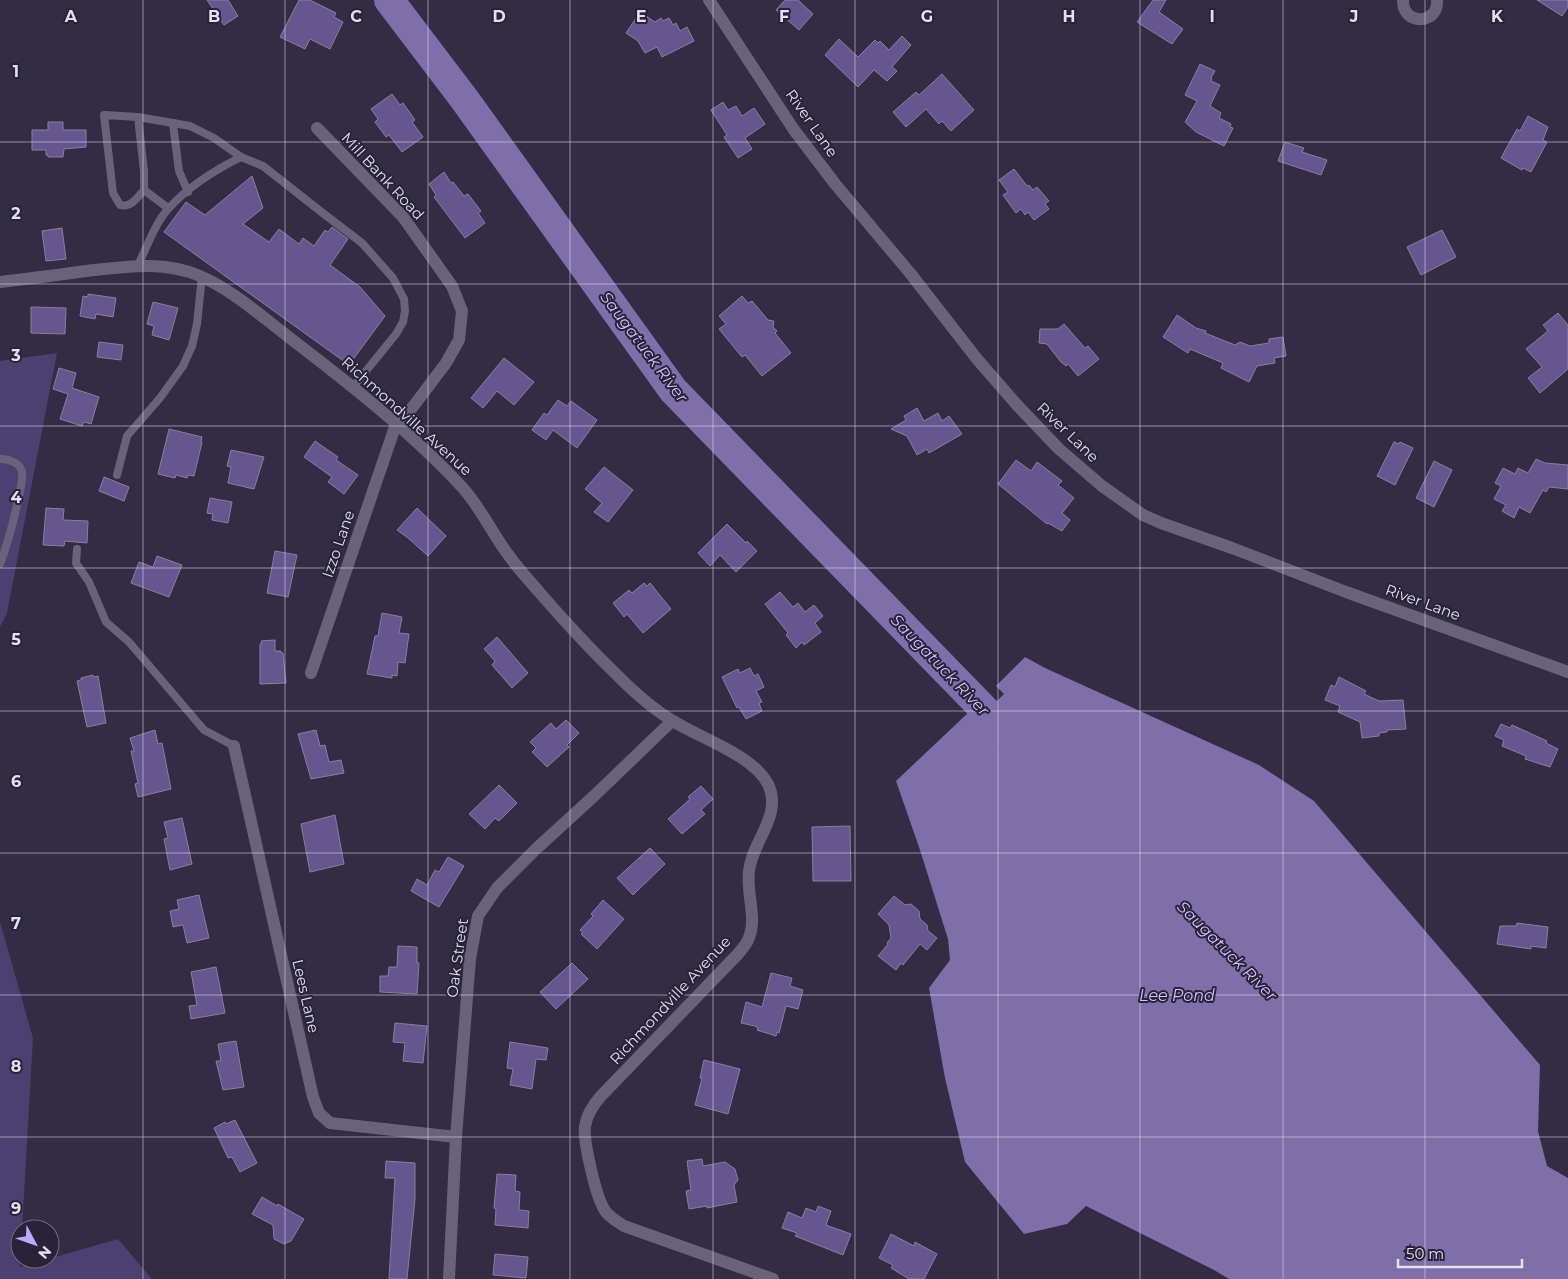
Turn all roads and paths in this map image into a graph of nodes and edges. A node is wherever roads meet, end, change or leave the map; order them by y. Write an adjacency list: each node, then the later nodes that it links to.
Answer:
1 (709, 0): 20 (street, River Lane)
2 (1403, 0): 3 (street)
3 (1437, 0)
4 (138, 117): 5 (lane); 8 (lane); 8 (lane)
5 (173, 124): 7 (lane); 9 (lane)
6 (317, 128): 15 (street, Mill Bank Road)
7 (241, 157): 9 (lane); 14 (lane)
8 (144, 190): 10 (lane)
9 (188, 192): 10 (lane)
10 (168, 208): 11 (lane)
11 (138, 265): 12 (street, Richmondville Avenue); 13 (street, Richmondville Avenue)
12 (202, 276): 14 (street, Richmondville Avenue); 17 (lane)
13 (0, 282)
14 (352, 387): 15 (street, Richmondville Avenue)
15 (396, 424): 21 (street, Izzo Lane); 22 (street, Richmondville Avenue)
16 (0, 459): 19 (lane)
17 (117, 475)
18 (77, 549): 23 (lane)
19 (0, 564)
20 (1568, 672)
21 (311, 673)
22 (672, 721): 24 (street, Oak Street); 26 (street, Richmondville Avenue)
23 (234, 746): 24 (street, Lees Lane)
24 (456, 1137): 25 (street, Oak Street)
25 (449, 1279)
26 (772, 1279)

